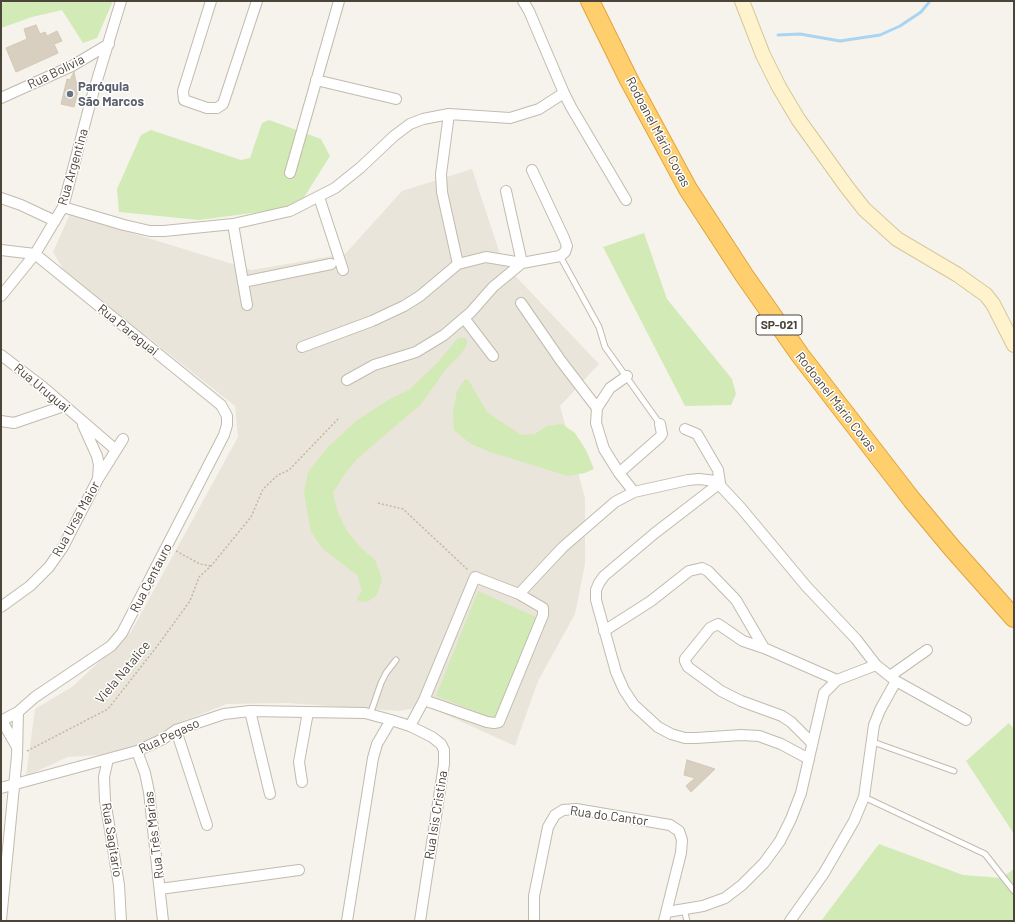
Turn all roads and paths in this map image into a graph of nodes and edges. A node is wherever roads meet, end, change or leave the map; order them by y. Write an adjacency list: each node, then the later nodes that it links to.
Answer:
1 (122, 1): 8 (street, Rua Argentina)
2 (211, 1): 3 (street)
3 (257, 1)
4 (339, 1): 9 (street)
5 (522, 1): 10 (street)
6 (590, 1): 63 (highway, Rodoanel Mário Covas / SP-021)
7 (743, 1): 35 (main road)
8 (109, 44): 11 (street, Rua Bolívia); 20 (street, Rua Argentina)
9 (316, 80): 12 (street); 15 (street)
10 (564, 93): 13 (street); 19 (street)
11 (1, 98)
12 (396, 99)
13 (449, 114): 17 (street); 28 (street)
14 (532, 170): 25 (street)
15 (290, 173)
16 (506, 191): 26 (street)
17 (319, 197): 22 (street); 29 (street)
18 (1, 198): 21 (street)
19 (626, 200)
20 (63, 207): 21 (street, Rua Argentina); 22 (street)
21 (56, 221): 24 (street, Rua Argentina)
22 (233, 224): 30 (street)
23 (1, 250): 24 (street)
24 (34, 254): 31 (street, Rua Argentina); 41 (street, Rua Paraguai)
25 (560, 256): 26 (street); 39 (lane)
26 (522, 263): 28 (street); 34 (street)
27 (331, 264): 30 (street)
28 (458, 264): 36 (street)
29 (343, 270)
30 (242, 282): 33 (street)
31 (1, 296)
32 (521, 303): 43 (street)
33 (248, 305)
34 (464, 318): 38 (street); 40 (street)
35 (1014, 345)
36 (302, 347)
37 (1, 355): 42 (street, Rua Uruguai)
38 (493, 356)
39 (627, 376): 43 (street); 48 (lane)
40 (346, 380)
41 (221, 405): 58 (street, Rua Centauro)
42 (64, 406): 46 (street); 47 (street, Rua Uruguai)
43 (597, 408): 53 (street)
44 (338, 420): 59 (path, Viela Natalice)
45 (1, 422): 46 (street)
46 (14, 422): 49 (street)
47 (82, 422): 52 (street, Rua Uruguai); 54 (street, Rua Uruguai)
48 (660, 424): 53 (street)
49 (1, 426)
50 (685, 429): 55 (street)
51 (123, 439): 52 (street, Rua Ursa Maior)
52 (116, 450): 54 (street, Rua Ursa Maior)
53 (619, 473): 56 (street)
54 (98, 479): 62 (street, Rua Ursa Maior)
55 (720, 483): 56 (street); 64 (street); 68 (street)
56 (634, 492): 61 (street)
57 (378, 503): 60 (path)
58 (167, 546): 59 (path); 73 (street, Rua Centauro)
59 (211, 566): 84 (path, Viela Natalice)
60 (475, 577): 61 (street); 71 (street)
61 (519, 594): 71 (street)
62 (1, 607)
63 (1014, 618)
64 (604, 631): 65 (street); 86 (street)
65 (764, 648): 70 (street); 82 (street)
66 (926, 650): 69 (street)
67 (396, 660): 75 (lane)
68 (876, 665): 69 (street); 70 (street)
69 (894, 678): 77 (street); 81 (street)
70 (837, 680): 82 (street)
71 (424, 700): 79 (street)
72 (250, 711): 74 (street, Rua Pegaso); 80 (street, Rua Pegaso); 91 (street)
73 (18, 712): 78 (street, Rua Centauro); 84 (street)
74 (308, 712): 75 (street, Rua Pegaso); 88 (street)
75 (370, 715): 76 (street, Rua Pegaso)
76 (391, 720): 79 (street, Rua Pegaso); 102 (street)
77 (966, 720)
78 (2, 721): 84 (street)
79 (410, 726): 103 (street, Rua Isis Cristina)
80 (176, 730): 83 (street, Rua Pegaso); 93 (street)
81 (873, 742): 87 (lane); 92 (street)
82 (812, 743): 86 (street)
83 (137, 751): 85 (street, Rua Pegaso); 95 (street, Rua Três Marias)
84 (17, 752): 89 (street)
85 (108, 759): 89 (street, Rua Pegaso); 100 (street, Rua Sagitario)
86 (809, 759): 97 (street)
87 (954, 771)
88 (302, 782)
89 (14, 784): 90 (street, Rua Pegaso); 99 (street)
90 (1, 788)
91 (270, 794)
92 (864, 797): 96 (lane); 106 (street)
93 (207, 824)
94 (299, 870): 95 (street)
95 (160, 889): 101 (street, Rua Três Marias)
96 (1014, 891)
97 (684, 910): 98 (street); 105 (lane)
98 (665, 916): 104 (street, Rua do Cantor)
99 (1, 920)
100 (121, 921)
101 (163, 921)
102 (347, 921)
103 (420, 921)
104 (534, 921)
105 (687, 921)
106 (790, 921)

